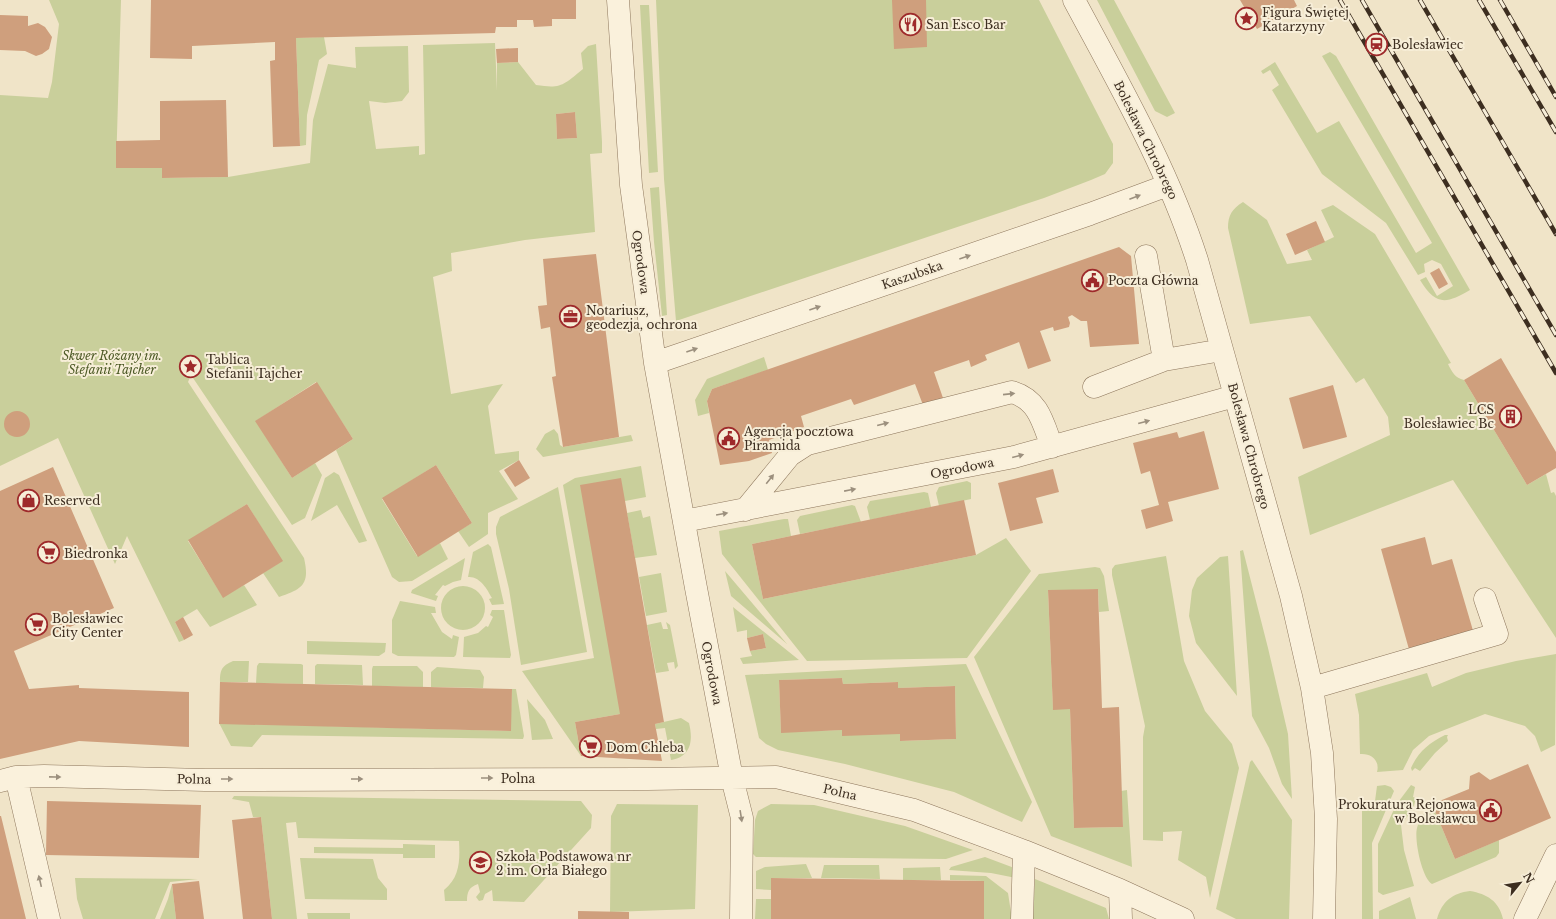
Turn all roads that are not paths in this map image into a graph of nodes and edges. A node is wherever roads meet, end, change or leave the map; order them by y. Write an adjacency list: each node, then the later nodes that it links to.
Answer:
1 (618, 0): 7 (street, Ogrodowa)
2 (1074, 0): 3 (street, Bolesława Chrobrego)
3 (1168, 185): 5 (street, Bolesława Chrobrego); 7 (street, Kaszubska, one-way to 3)
4 (1146, 256): 6 (street)
5 (1222, 350): 6 (street); 9 (street, Bolesława Chrobrego)
6 (1164, 360): 8 (street)
7 (655, 363): 12 (street, Ogrodowa)
8 (1094, 387)
9 (1235, 396): 10 (street, Ogrodowa, one-way to 9); 14 (street, Bolesława Chrobrego)
10 (1052, 446): 11 (street, Ogrodowa, one-way to 10); 11 (street, one-way to 10)
11 (746, 510): 12 (street, Ogrodowa, one-way to 11)
12 (684, 521): 15 (street, Ogrodowa)
13 (1485, 598): 14 (street)
14 (1312, 688): 25 (street, Bolesława Chrobrego)
15 (732, 778): 16 (street, Polna, one-way to 15); 17 (street, Polna); 21 (street, Ogrodowa, one-way to 21)
16 (8, 779): 20 (street, one-way to 16)
17 (1024, 851): 19 (street, Polna); 22 (street)
18 (1556, 855): 26 (street)
19 (1120, 890): 23 (street); 24 (street, Polna)
20 (49, 919)
21 (741, 919)
22 (1022, 919)
23 (1121, 919)
24 (1183, 919)
25 (1324, 919)
26 (1525, 919)

